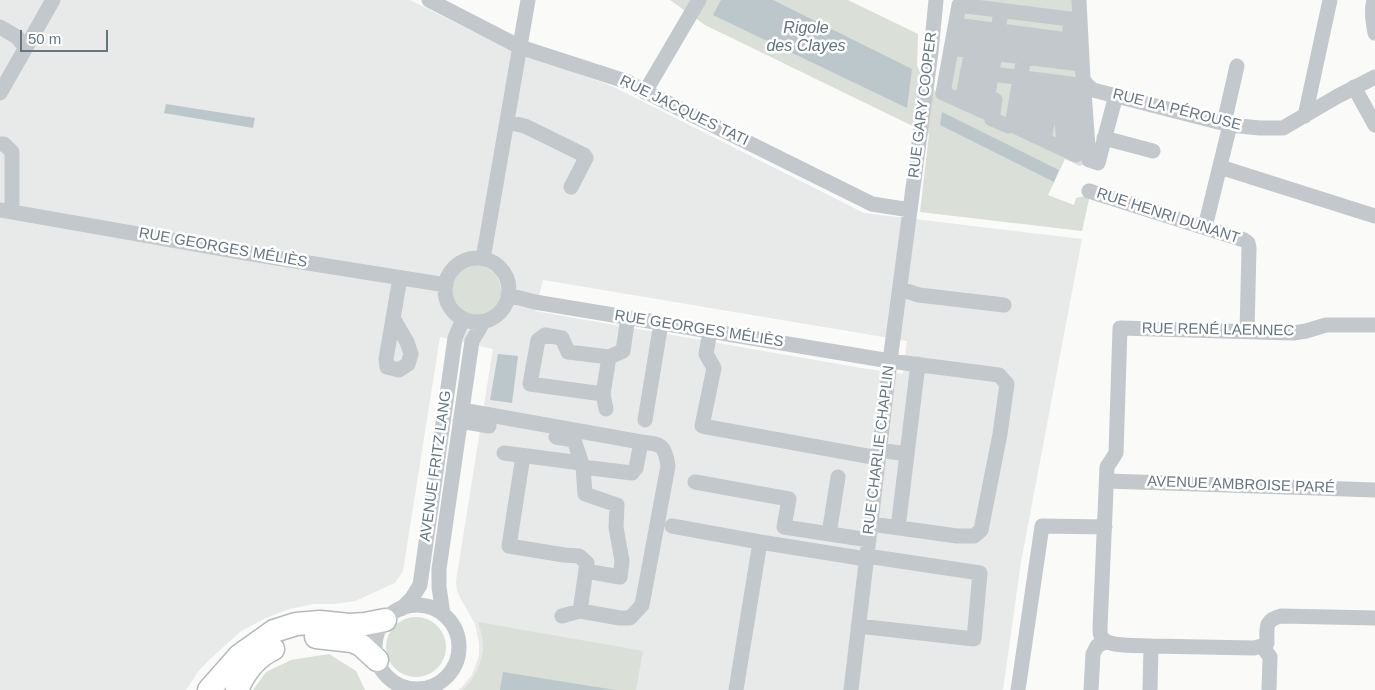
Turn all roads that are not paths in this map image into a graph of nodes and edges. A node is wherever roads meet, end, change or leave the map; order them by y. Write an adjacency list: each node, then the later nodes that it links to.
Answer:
1 (53, 0): 11 (street)
2 (429, 0): 12 (street, RUE JACQUES TATI)
3 (528, 0): 12 (street)
4 (699, 0): 18 (street)
5 (936, 0): 32 (street, RUE GARY COOPER)
6 (1078, 0): 13 (street)
7 (1330, 0): 21 (street)
8 (1374, 0): 10 (street)
9 (0, 27): 11 (street)
10 (1375, 33)
11 (25, 47): 19 (street)
12 (520, 47): 18 (street, RUE JACQUES TATI); 22 (street)
13 (1019, 49): 13 (street); 16 (street); 25 (street); 25 (street); 25 (street); 25 (street)
14 (1238, 66): 23 (street)
15 (1375, 77): 17 (street, RUE LA PÉROUSE)
16 (1087, 85): 20 (street, RUE LA PÉROUSE); 26 (street)
17 (1354, 87): 21 (street, RUE LA PÉROUSE); 24 (street)
18 (645, 92): 32 (street, RUE JACQUES TATI)
19 (0, 93)
20 (1116, 95): 23 (street, RUE LA PÉROUSE); 26 (street)
21 (1305, 116): 23 (street, RUE LA PÉROUSE)
22 (507, 122): 30 (street); 36 (street)
23 (1227, 124): 29 (street)
24 (1375, 124)
25 (1036, 135)
26 (1104, 138): 28 (street)
27 (0, 144): 33 (street)
28 (1153, 151)
29 (1220, 167): 34 (street); 35 (street)
30 (571, 188)
31 (1089, 191): 35 (street, RUE HENRI DUNANT)
32 (910, 210): 39 (street, RUE CHARLIE CHAPLIN)
33 (6, 211): 37 (street, RUE GEORGES MÉLIÈS)
34 (1375, 216)
35 (1205, 227): 49 (street, RUE HENRI DUNANT)
36 (483, 259): 38 (street); 40 (street)
37 (400, 278): 38 (street, RUE GEORGES MÉLIÈS); 43 (street)
38 (446, 285): 44 (street)
39 (900, 289): 41 (street); 51 (street, RUE CHARLIE CHAPLIN)
40 (508, 296): 42 (street, RUE GEORGES MÉLIÈS); 45 (street)
41 (1004, 305)
42 (628, 317): 46 (street, RUE GEORGES MÉLIÈS); 50 (street)
43 (393, 318)
44 (462, 318): 45 (street); 77 (street, AVENUE FRITZ LANG)
45 (484, 321): 55 (street, AVENUE FRITZ LANG)
46 (661, 323): 48 (street, RUE GEORGES MÉLIÈS); 56 (street)
47 (1375, 325): 49 (street, RUE RENÉ LAENNEC)
48 (710, 331): 51 (street, RUE GEORGES MÉLIÈS); 59 (street)
49 (1247, 332): 64 (street, RUE RENÉ LAENNEC)
50 (609, 357): 53 (street); 53 (street)
51 (890, 361): 52 (street, RUE GEORGES MÉLIÈS); 59 (street, RUE CHARLIE CHAPLIN)
52 (918, 364): 60 (street); 70 (street, RUE GEORGES MÉLIÈS)
53 (603, 394): 54 (street)
54 (606, 409)
55 (461, 416): 57 (street); 62 (street); 78 (street, AVENUE FRITZ LANG)
56 (645, 420)
57 (641, 442): 62 (street); 76 (street)
58 (504, 453): 61 (street)
59 (879, 454): 60 (street); 67 (street, RUE CHARLIE CHAPLIN)
60 (907, 454): 70 (street)
61 (523, 456): 62 (street); 75 (street)
62 (582, 465): 75 (street)
63 (838, 476): 71 (street)
64 (1107, 481): 66 (street, AVENUE AMBROISE PARÉ); 69 (street)
65 (695, 482): 71 (street)
66 (1375, 490)
67 (870, 524): 70 (street); 72 (street, RUE CHARLIE CHAPLIN)
68 (672, 526): 73 (street)
69 (1105, 526): 82 (street); 92 (street)
70 (898, 528)
71 (829, 534): 72 (street)
72 (869, 540): 74 (street, RUE CHARLIE CHAPLIN)
73 (760, 542): 74 (street); 90 (street)
74 (867, 557): 81 (street, RUE CHARLIE CHAPLIN); 81 (street)
75 (586, 571): 76 (street)
76 (580, 611): 79 (street)
77 (393, 614): 78 (street); 85 (street); 88 (highway)
78 (443, 614): 87 (street)
79 (562, 616)
80 (1375, 618): 84 (street)
81 (858, 626): 91 (street, RUE CHARLIE CHAPLIN)
82 (1106, 642): 83 (street); 93 (street)
83 (1151, 646): 84 (street); 94 (street)
84 (1262, 646): 95 (street)
85 (377, 660): 86 (street); 89 (highway)
86 (391, 684): 87 (street)
87 (426, 689)
88 (209, 690)
89 (237, 690)
90 (736, 690)
91 (851, 690)
92 (1018, 690)
93 (1091, 690)
94 (1150, 690)
95 (1269, 690)

